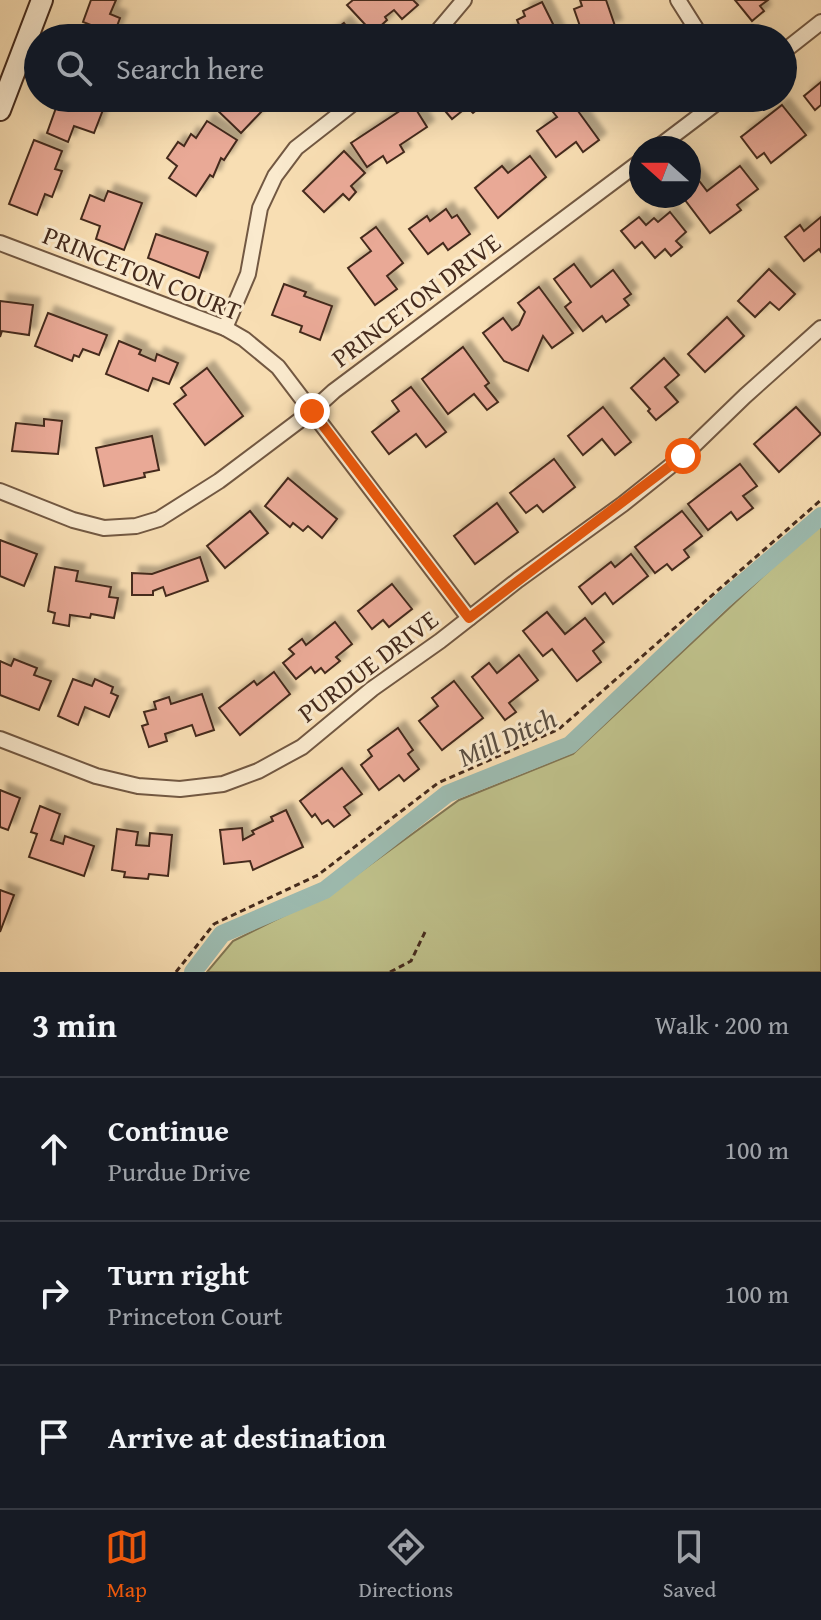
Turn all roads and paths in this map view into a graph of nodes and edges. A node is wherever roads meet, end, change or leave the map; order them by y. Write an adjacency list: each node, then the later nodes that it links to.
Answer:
1 (42, 0): 5 (street)
2 (464, 0): 6 (street)
3 (678, 0): 7 (street)
4 (821, 22): 8 (street)
5 (33, 24)
6 (444, 24)
7 (693, 24)
8 (797, 41)
9 (24, 47): 10 (street)
10 (0, 110)
11 (342, 112): 16 (street)
12 (705, 112): 13 (street)
13 (673, 136)
14 (629, 170): 18 (street, PRINCETON DRIVE)
15 (0, 243): 16 (street, PRINCETON COURT)
16 (225, 328): 18 (street, PRINCETON COURT)
17 (821, 328): 21 (street, PURDUE DRIVE)
18 (312, 411): 19 (street, PRINCETON DRIVE); 21 (street, PRINCETON COURT)
19 (0, 491)
20 (821, 500): 24 (path)
21 (469, 618): 22 (street, PURDUE DRIVE)
22 (0, 739)
23 (425, 932): 25 (path)
24 (176, 972)
25 (390, 972)

